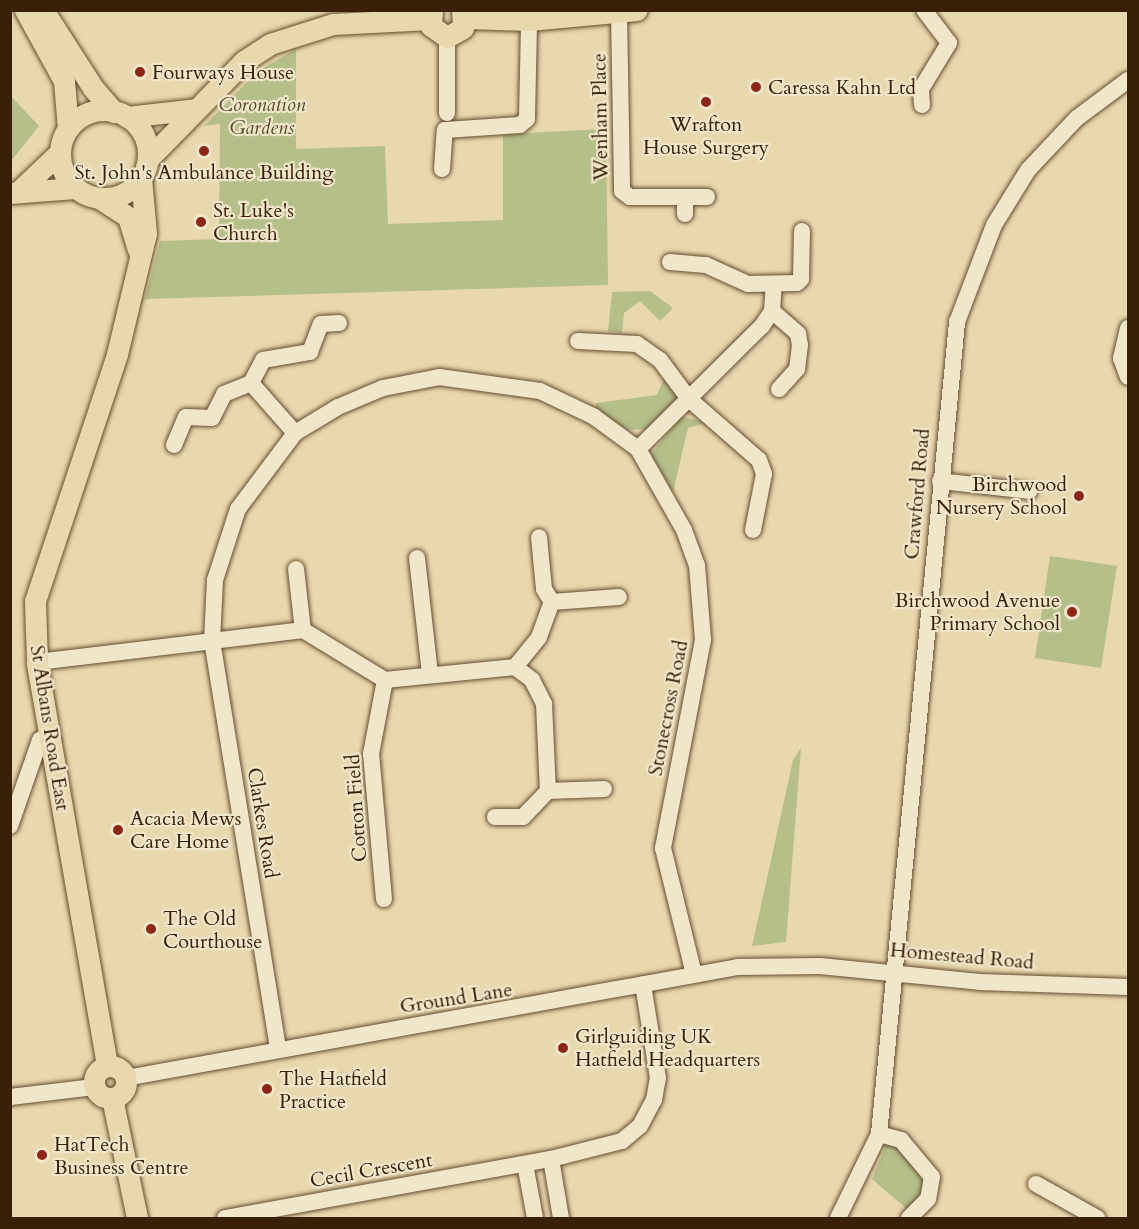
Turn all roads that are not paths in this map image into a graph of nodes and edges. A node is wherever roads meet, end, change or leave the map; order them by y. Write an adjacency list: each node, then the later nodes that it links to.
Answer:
1 (25, 10): 14 (main road)
2 (43, 10): 13 (main road)
3 (924, 10): 10 (street)
4 (620, 12): 7 (main road); 20 (street, Wenham Place)
5 (464, 14): 7 (main road); 8 (main road)
6 (431, 15): 8 (main road); 11 (main road)
7 (529, 20): 17 (street)
8 (447, 37): 12 (street)
9 (1128, 80): 37 (street, Crawford Road)
10 (922, 105)
11 (196, 109): 13 (main road); 16 (main road)
12 (447, 113)
13 (121, 114): 14 (main road); 16 (main road)
14 (68, 129): 15 (main road)
15 (60, 152): 18 (main road); 19 (main road)
16 (144, 168): 21 (main road); 23 (main road, St Albans Road East)
17 (442, 170)
18 (75, 188): 19 (main road); 21 (main road)
19 (14, 193)
20 (707, 197)
21 (99, 198): 23 (main road, St Albans Road East)
22 (802, 231): 25 (street)
23 (139, 258): 47 (main road, St Albans Road East)
24 (670, 262): 25 (street)
25 (774, 285): 26 (street)
26 (772, 311): 32 (street); 33 (street)
27 (339, 323): 31 (street)
28 (1128, 328): 30 (street)
29 (578, 341): 33 (street)
30 (1128, 377)
31 (251, 383): 34 (street); 35 (street)
32 (779, 389)
33 (689, 399): 36 (street); 39 (street)
34 (295, 433): 36 (street, Stonecross Road); 46 (street, Stonecross Road)
35 (174, 445)
36 (638, 449): 59 (street, Stonecross Road)
37 (940, 481): 38 (street); 58 (street, Crawford Road)
38 (1029, 491)
39 (753, 530)
40 (539, 537): 44 (street)
41 (417, 558): 49 (street)
42 (296, 569): 45 (street)
43 (619, 597): 44 (street)
44 (552, 602): 48 (street)
45 (303, 630): 46 (street); 50 (street)
46 (212, 641): 47 (street); 62 (street, Clarkes Road)
47 (37, 662): 51 (main road, St Albans Road East)
48 (515, 667): 49 (street); 53 (street)
49 (430, 673): 50 (street)
50 (385, 680): 56 (street, Cotton Field)
51 (50, 734): 55 (street); 63 (main road, St Albans Road East)
52 (604, 789): 53 (street)
53 (548, 791): 54 (street)
54 (495, 817)
55 (10, 826)
56 (384, 899)
57 (792, 966): 58 (street, Homestead Road); 59 (street, Ground Lane)
58 (891, 973): 61 (street, Homestead Road); 67 (street, Crawford Road)
59 (694, 974): 60 (street, Ground Lane)
60 (643, 984): 62 (street, Ground Lane); 68 (street, Cecil Crescent)
61 (1128, 987)
62 (278, 1048): 64 (street, Ground Lane)
63 (107, 1065): 64 (main road); 65 (main road)
64 (126, 1078): 65 (main road)
65 (103, 1092): 66 (street); 71 (main road)
66 (10, 1097)
67 (879, 1134): 75 (street); 76 (street)
68 (551, 1159): 69 (street, Cecil Crescent); 74 (street)
69 (525, 1164): 72 (street, Cecil Crescent); 73 (street)
70 (1035, 1184): 77 (street)
71 (137, 1218)
72 (225, 1218)
73 (534, 1218)
74 (561, 1218)
75 (838, 1218)
76 (909, 1218)
77 (1096, 1218)

